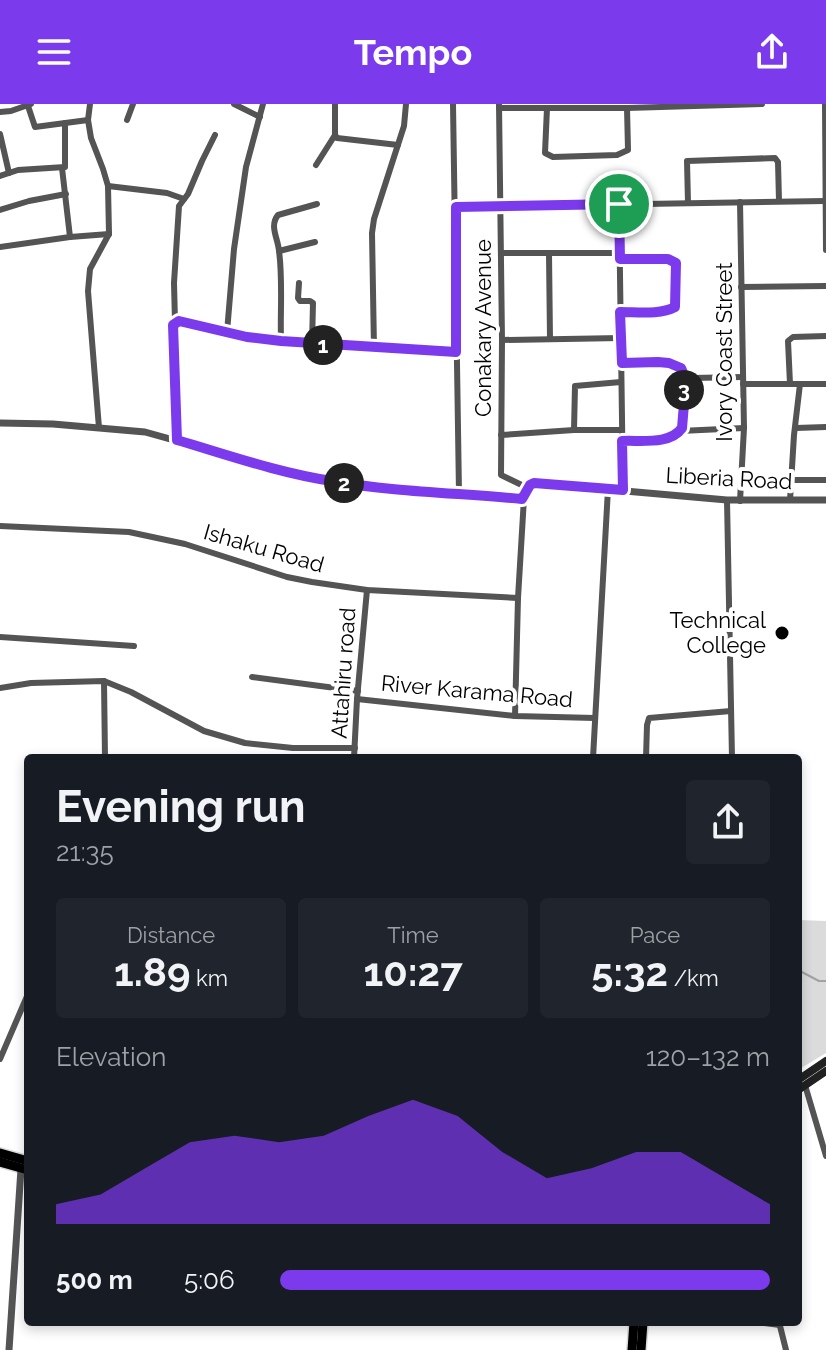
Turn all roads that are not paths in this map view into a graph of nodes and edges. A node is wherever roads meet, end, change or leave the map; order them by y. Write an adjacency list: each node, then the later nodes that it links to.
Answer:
1 (90, 104): 18 (street)
2 (133, 104): 19 (street)
3 (234, 104): 17 (street)
4 (263, 104): 17 (street)
5 (335, 104): 23 (street)
6 (406, 104): 24 (street)
7 (453, 104): 40 (street)
8 (762, 104): 11 (street)
9 (825, 104): 16 (street)
10 (30, 105): 15 (street); 20 (street)
11 (678, 105): 14 (street)
12 (499, 106): 13 (street); 39 (street, Conakary Avenue)
13 (547, 108): 14 (street); 14 (street)
14 (627, 108)
15 (0, 112)
16 (826, 113): 25 (street)
17 (260, 117): 57 (street)
18 (88, 120): 20 (street); 30 (street)
19 (127, 120)
20 (65, 123): 27 (street)
21 (0, 134): 28 (street)
22 (215, 135): 32 (street)
23 (335, 135): 24 (street); 26 (street)
24 (398, 145): 64 (street)
25 (826, 154): 34 (street)
26 (316, 165)
27 (62, 168): 28 (street); 31 (street)
28 (9, 173): 29 (street)
29 (0, 176)
30 (108, 186): 32 (street); 42 (street)
31 (66, 194): 41 (street); 43 (street)
32 (184, 199): 56 (street)
33 (779, 201): 34 (street); 35 (street); 36 (street)
34 (825, 201): 44 (street)
35 (740, 202): 36 (street); 54 (street, Ivory Coast Street)
36 (688, 203): 38 (street)
37 (317, 204): 48 (street)
38 (619, 204): 39 (street); 51 (street)
39 (501, 206): 40 (street); 49 (street, Conakary Avenue)
40 (456, 207): 65 (street)
41 (0, 210)
42 (109, 234): 43 (street); 75 (street)
43 (70, 237): 46 (street)
44 (826, 239): 47 (street)
45 (315, 242): 48 (street)
46 (0, 247)
47 (826, 250)
48 (279, 251): 62 (street)
49 (501, 253): 50 (street); 61 (street, Conakary Avenue)
50 (549, 254): 51 (street); 60 (street)
51 (620, 256): 55 (street); 55 (street)
52 (299, 283): 63 (street)
53 (826, 286): 54 (street)
54 (741, 287): 68 (street, Ivory Coast Street)
55 (620, 312): 59 (street)
56 (175, 322): 57 (street); 82 (street)
57 (227, 332): 62 (street)
58 (826, 336): 70 (street)
59 (621, 338): 60 (street); 66 (street)
60 (550, 339): 61 (street)
61 (502, 340): 81 (street, Conakary Avenue)
62 (281, 341): 63 (street)
63 (312, 344): 64 (street)
64 (374, 348): 65 (street)
65 (456, 352): 89 (street)
66 (622, 363): 67 (street); 69 (street)
67 (686, 380): 68 (street); 80 (street)
68 (743, 380): 70 (street); 76 (street, Ivory Coast Street)
69 (621, 382): 78 (street); 79 (street)
70 (790, 384): 71 (street)
71 (800, 384): 72 (street); 77 (street)
72 (826, 384)
73 (0, 423): 75 (street)
74 (826, 427): 77 (street)
75 (99, 428): 82 (street)
76 (744, 428): 80 (street); 94 (street, Ivory Coast Street)
77 (796, 428): 84 (street)
78 (574, 430): 79 (street); 81 (street)
79 (622, 430): 83 (street)
80 (680, 431): 83 (street)
81 (501, 435): 86 (street, Conakary Avenue)
82 (177, 440): 89 (street)
83 (622, 441): 88 (street)
84 (792, 480): 85 (street); 92 (street)
85 (826, 480)
86 (531, 485): 87 (street, Liberia Road); 90 (street)
87 (608, 489): 88 (street, Liberia Road); 106 (street)
88 (623, 490): 91 (street, Liberia Road)
89 (459, 493): 90 (street)
90 (524, 498): 97 (street)
91 (727, 500): 94 (street, Liberia Road); 104 (street)
92 (790, 500): 93 (street, Liberia Road); 94 (street, Liberia Road)
93 (826, 500)
94 (740, 501)
95 (0, 526): 96 (street, Ishaku Road)
96 (367, 590): 97 (street, Ishaku Road); 103 (street, Attahiru road)
97 (518, 598): 105 (street)
98 (0, 637): 99 (street)
99 (134, 646)
100 (252, 677): 103 (street, River Karama Road)
101 (104, 681): 102 (street); 107 (street); 108 (street)
102 (0, 688)
103 (358, 695): 105 (street, River Karama Road); 107 (street, Attahiru road)
104 (731, 711): 111 (street); 112 (street)
105 (515, 716): 106 (street, River Karama Road)
106 (595, 718): 110 (street)
107 (355, 748): 109 (street, Attahiru road)
108 (105, 754)
109 (354, 754)
110 (593, 754)
111 (646, 754)
112 (732, 754)
113 (24, 1003): 114 (street)
114 (16, 1022): 115 (street); 116 (street)
115 (24, 1023)
116 (0, 1059)
117 (826, 1061): 119 (main road)
118 (826, 1071): 120 (main road)
119 (802, 1083)
120 (802, 1084)
121 (802, 1090): 123 (street)
122 (0, 1153): 125 (main road)
123 (826, 1156)
124 (0, 1162): 126 (main road)
125 (24, 1166)
126 (24, 1167)
127 (24, 1189): 131 (street)
128 (634, 1326): 132 (main road)
129 (643, 1326): 133 (main road)
130 (781, 1326): 134 (street)
131 (9, 1350)
132 (632, 1350)
133 (641, 1350)
134 (786, 1350)

